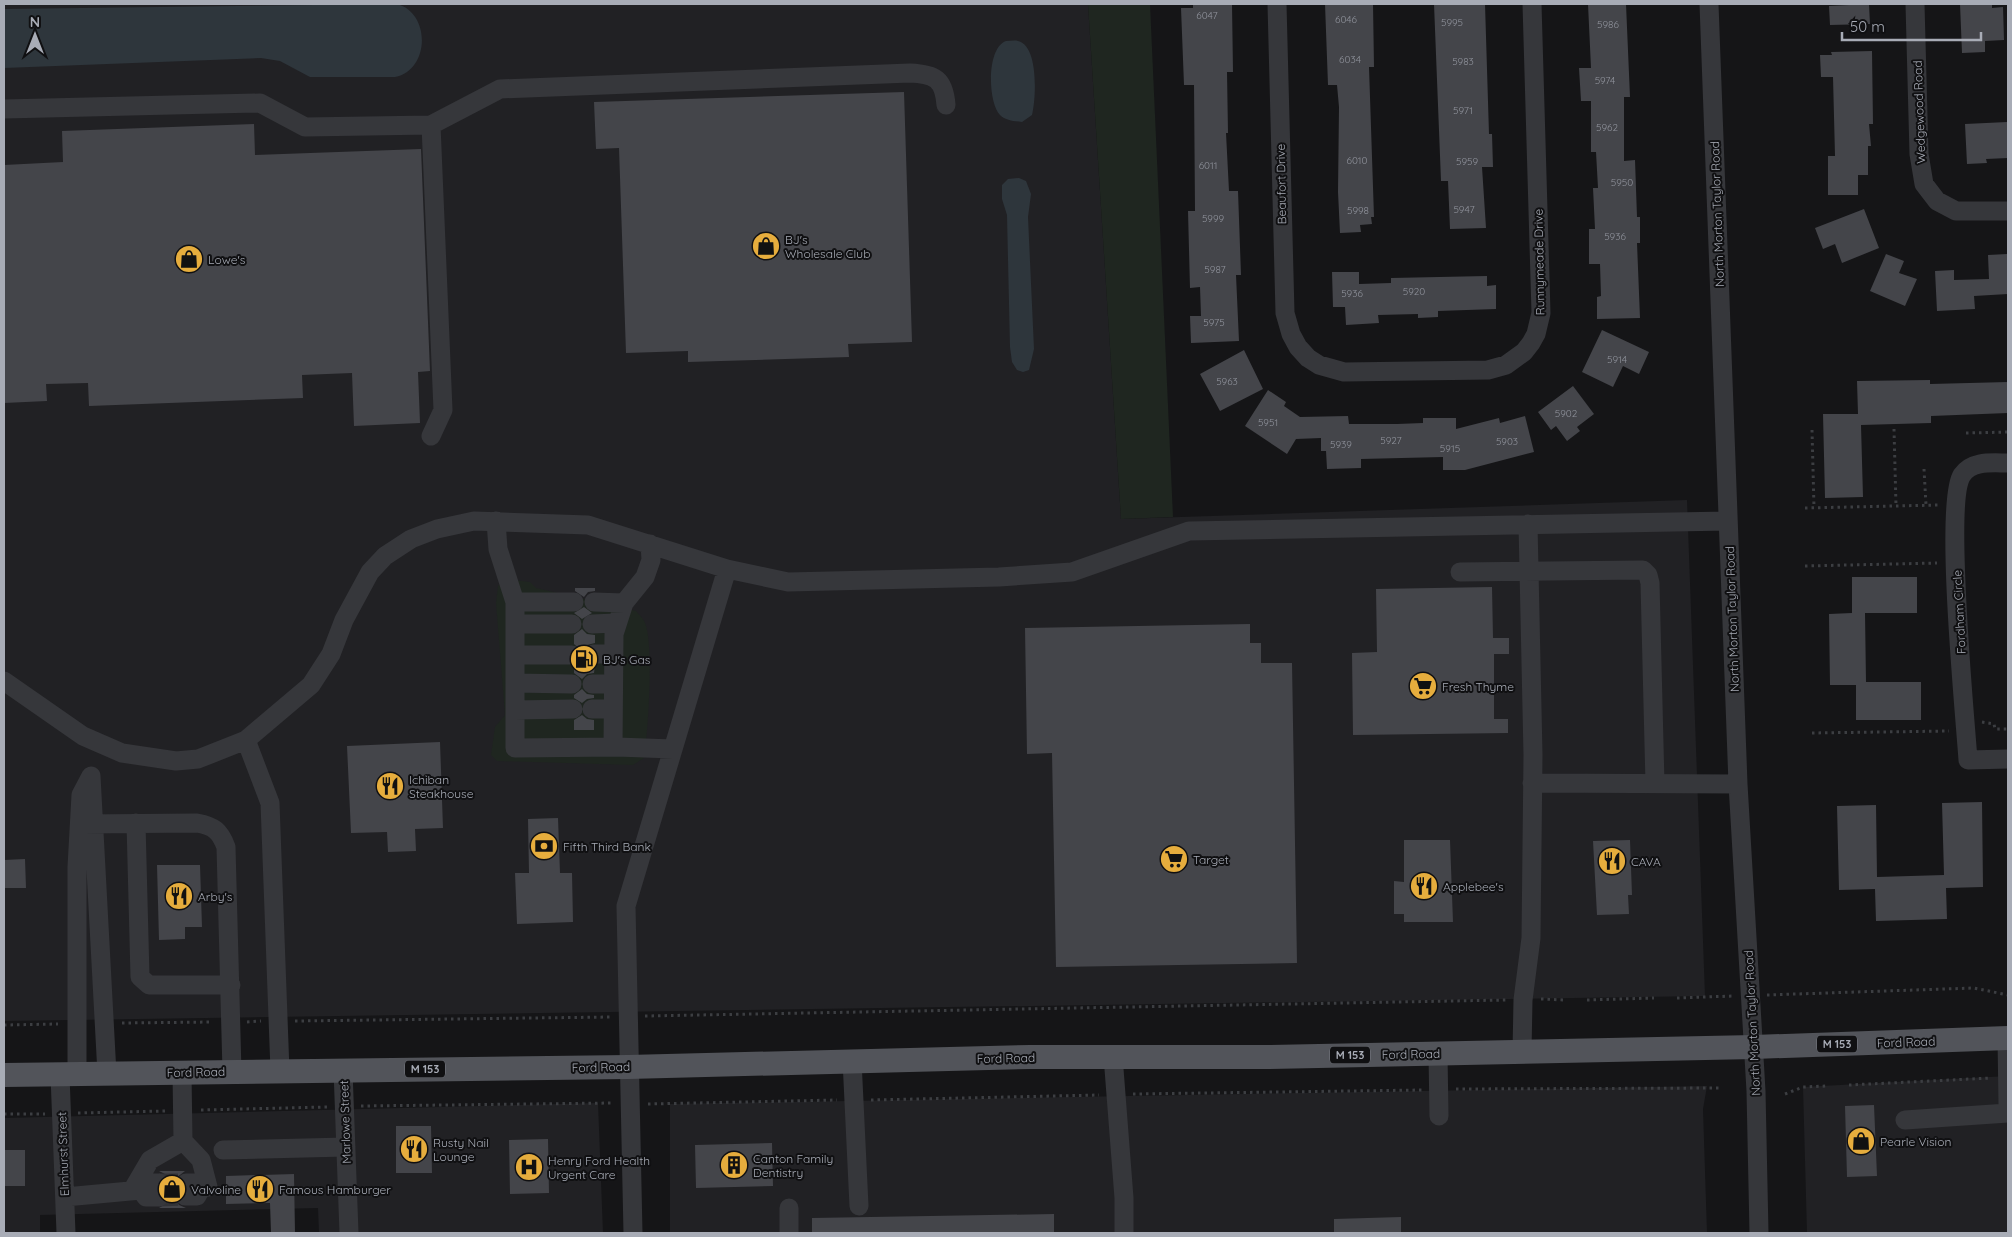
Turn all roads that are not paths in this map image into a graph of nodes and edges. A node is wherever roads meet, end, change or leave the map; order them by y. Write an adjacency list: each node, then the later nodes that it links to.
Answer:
1 (1277, 4): 9 (street, Beaufort Drive)
2 (1532, 4): 9 (street, Runnymeade Drive)
3 (1709, 4): 12 (street, North Morton Taylor Road)
4 (1915, 4): 8 (street, Wedgewood Road)
5 (946, 105): 7 (street)
6 (4, 109): 7 (street)
7 (431, 125): 10 (street)
8 (2008, 211)
9 (1308, 358)
10 (431, 436)
11 (2008, 463): 44 (street, Fordham Circle)
12 (1728, 520): 14 (street); 47 (street, North Morton Taylor Road)
13 (496, 522): 15 (street); 19 (street); 40 (street)
14 (1528, 524): 16 (street); 17 (street)
15 (650, 544): 16 (street); 22 (street)
16 (727, 569): 43 (street)
17 (1529, 570): 18 (street); 45 (street); 46 (street)
18 (1460, 572)
19 (516, 602): 20 (street); 24 (street)
20 (574, 602)
21 (594, 602): 22 (street)
22 (624, 603): 23 (street)
23 (616, 623): 26 (street); 28 (street)
24 (516, 624): 25 (street); 29 (street)
25 (572, 624)
26 (592, 624)
27 (593, 654): 28 (street)
28 (614, 654): 35 (street)
29 (516, 655): 30 (street); 32 (street)
30 (572, 655)
31 (4, 681): 41 (street)
32 (516, 683): 33 (street); 39 (street)
33 (572, 684)
34 (592, 684): 35 (street)
35 (614, 684): 38 (street)
36 (573, 709): 39 (street)
37 (592, 709): 38 (street)
38 (614, 709): 42 (street)
39 (516, 710): 42 (street)
40 (246, 740): 41 (street); 59 (street)
41 (101, 745): 48 (street)
42 (613, 747): 43 (street)
43 (673, 750): 57 (street)
44 (2008, 759)
45 (1532, 783): 46 (street); 53 (street)
46 (1655, 784): 47 (street)
47 (1738, 784): 52 (street, North Morton Taylor Road)
48 (87, 824): 49 (street); 62 (street); 64 (street, Elmhurst Street)
49 (136, 824): 50 (street); 50 (street)
50 (231, 984): 60 (street)
51 (2008, 1038): 52 (main road, Ford Road / M 153); 65 (street)
52 (1754, 1047): 53 (main road, Ford Road / M 153); 84 (street, North Morton Taylor Road)
53 (1522, 1052): 54 (main road, Ford Road / M 153)
54 (1438, 1054): 55 (main road, Ford Road / M 153); 68 (street)
55 (1114, 1056): 56 (main road, Ford Road / M 153); 83 (street)
56 (852, 1060): 57 (main road, Ford Road / M 153); 77 (street)
57 (628, 1067): 58 (main road, Ford Road / M 153); 81 (street)
58 (343, 1070): 59 (main road, Ford Road / M 153); 71 (street, Marlowe Street)
59 (280, 1071): 60 (main road, Ford Road / M 153)
60 (232, 1072): 61 (main road, Ford Road / M 153)
61 (182, 1073): 62 (main road, Ford Road / M 153); 70 (street)
62 (108, 1074): 64 (main road, Ford Road / M 153)
63 (4, 1075): 64 (main road, Ford Road / M 153)
64 (68, 1075): 76 (street, Elmhurst Street)
65 (2008, 1077): 66 (street)
66 (2008, 1104)
67 (2008, 1113): 69 (street)
68 (1440, 1116)
69 (1905, 1120)
70 (183, 1141): 73 (street); 74 (street)
71 (346, 1147): 72 (street); 80 (street, Marlowe Street)
72 (223, 1150)
73 (137, 1189): 75 (street); 76 (street)
74 (191, 1189)
75 (159, 1190)
76 (65, 1197): 79 (street, Elmhurst Street)
77 (859, 1206)
78 (789, 1208): 82 (street)
79 (66, 1233)
80 (348, 1233)
81 (633, 1233)
82 (790, 1233)
83 (1124, 1233)
84 (1759, 1233)

